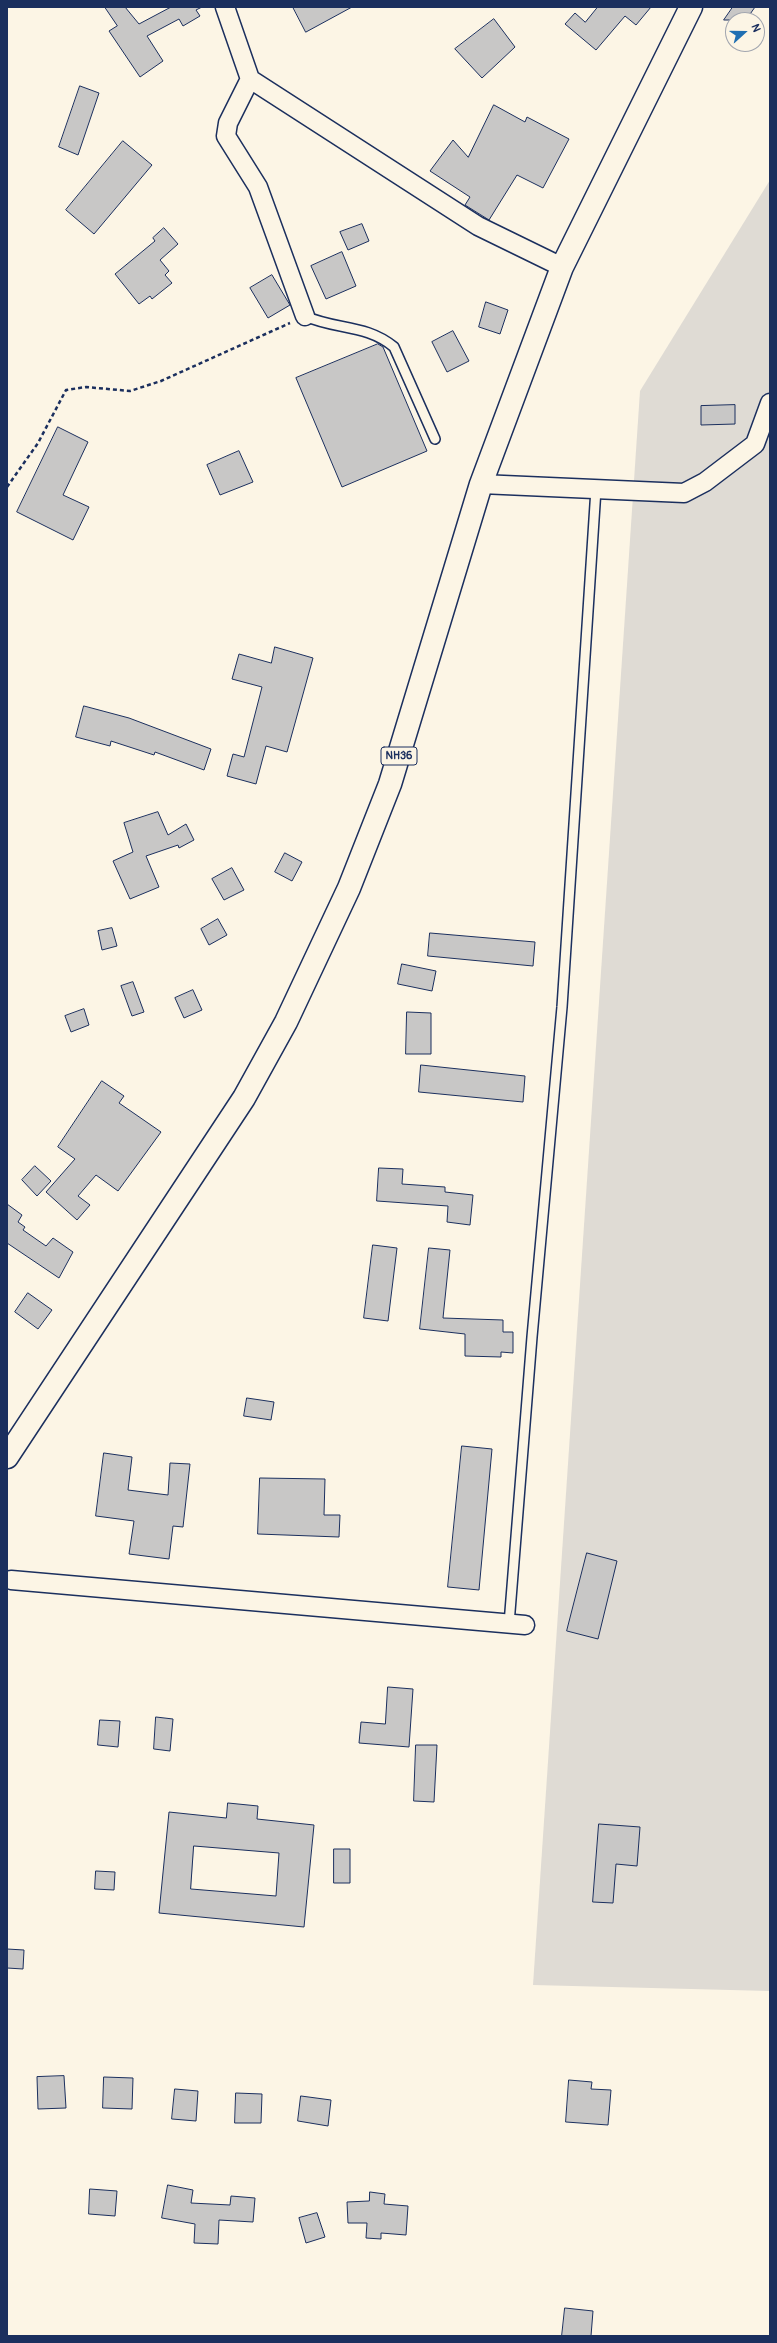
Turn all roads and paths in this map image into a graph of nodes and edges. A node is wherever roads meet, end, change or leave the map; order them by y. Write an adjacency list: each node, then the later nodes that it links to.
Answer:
1 (225, 7): 3 (street)
2 (691, 7): 4 (highway, NH36)
3 (250, 79): 4 (street); 5 (street)
4 (562, 267): 8 (highway, NH36)
5 (305, 316): 7 (lane); 9 (path)
6 (770, 403): 10 (street)
7 (435, 439)
8 (481, 484): 10 (street); 11 (highway, NH36)
9 (7, 487)
10 (596, 489): 13 (lane)
11 (7, 1457)
12 (11, 1580): 13 (street)
13 (517, 1625)

